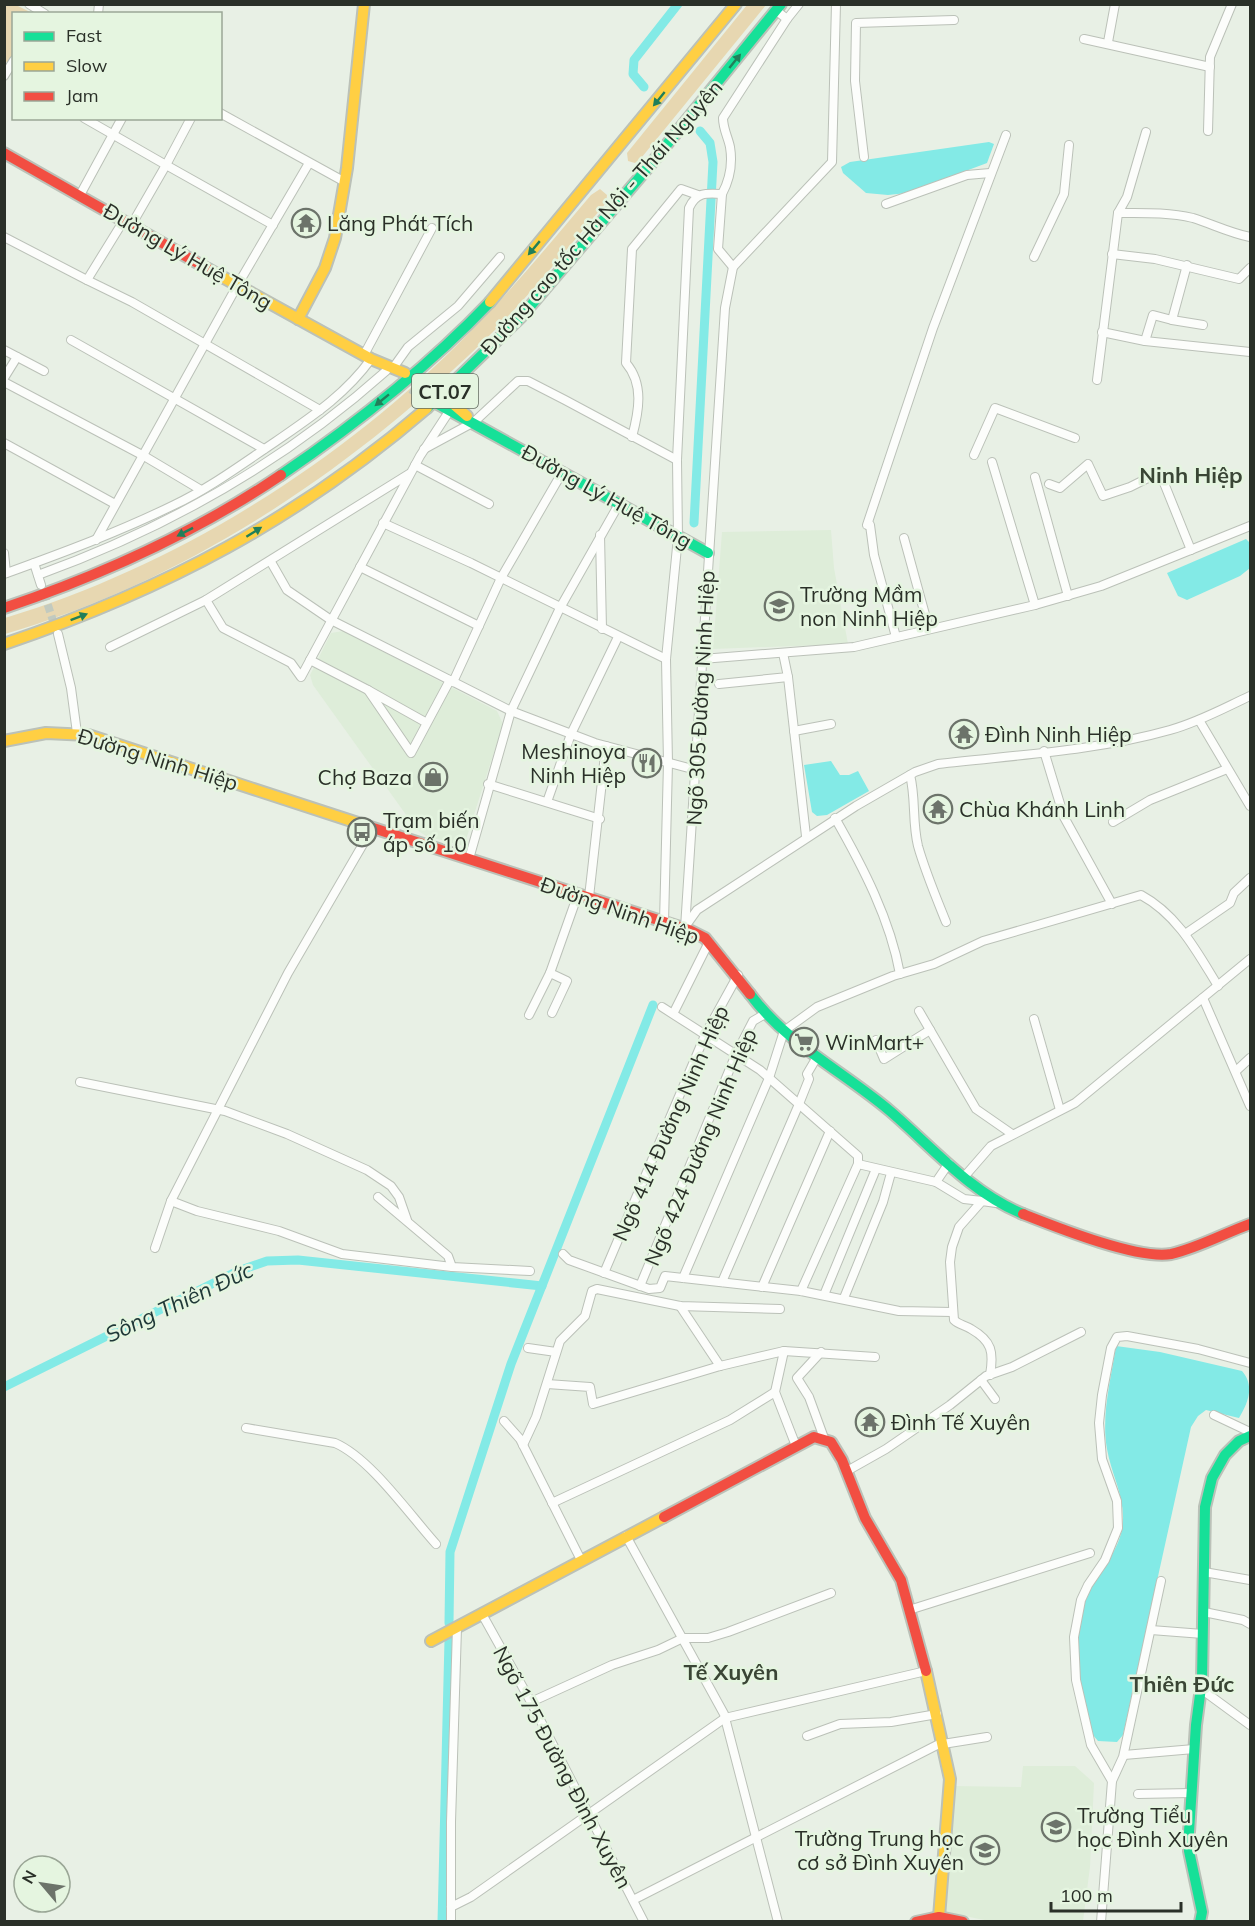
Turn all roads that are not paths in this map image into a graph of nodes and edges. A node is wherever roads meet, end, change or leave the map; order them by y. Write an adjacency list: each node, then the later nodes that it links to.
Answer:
1 (364, 4): 27 (main road)
2 (736, 4): 105 (main road, Đường cao tốc Hà Nội - Thái Nguyên / CT.07, one-way to 105)
3 (799, 4): 8 (street)
4 (837, 4): 42 (street)
5 (1115, 4): 11 (street)
6 (1232, 4): 12 (street)
7 (780, 8): 8 (street); 114 (main road, Đường cao tốc Hà Nội - Thái Nguyên / CT.07, one-way to 7)
8 (787, 19): 29 (street)
9 (954, 20): 23 (street)
10 (1084, 39): 11 (street)
11 (1108, 42): 12 (street)
12 (1210, 67): 17 (street)
13 (222, 114): 24 (street)
14 (87, 120): 19 (street)
15 (121, 120): 19 (street)
16 (190, 120): 25 (street)
17 (1208, 131)
18 (1146, 132): 32 (street)
19 (113, 135): 25 (street); 30 (street)
20 (1006, 135): 26 (street)
21 (1069, 145): 40 (street)
22 (4, 153): 30 (main road, Đường Lý Huệ Tông)
23 (864, 157)
24 (309, 164): 27 (street); 34 (street)
25 (166, 165): 33 (street); 34 (street)
26 (990, 172): 31 (street); 113 (street)
27 (345, 182): 46 (main road)
28 (702, 194): 29 (street); 68 (street); 75 (street)
29 (720, 194): 42 (street)
30 (80, 195): 33 (main road, Đường Lý Huệ Tông)
31 (886, 204)
32 (1118, 213): 37 (street); 38 (street)
33 (128, 222): 44 (street); 45 (main road, Đường Lý Huệ Tông)
34 (273, 225): 45 (street)
35 (432, 228): 56 (street)
36 (4, 237): 44 (street)
37 (1251, 237)
38 (1112, 254): 41 (street); 49 (street)
39 (500, 257): 57 (street)
40 (1034, 257)
41 (1187, 265): 43 (street); 47 (street)
42 (733, 267): 94 (street, Ngõ 305 Đường Ninh Hiệp)
43 (1251, 268)
44 (87, 280): 52 (street)
45 (237, 286): 46 (main road, Đường Lý Huệ Tông); 52 (street)
46 (298, 319): 56 (main road, Đường Lý Huệ Tông)
47 (1172, 320): 48 (street); 51 (street)
48 (1203, 325)
49 (1102, 332): 51 (street); 61 (street)
50 (71, 340): 62 (street)
51 (1146, 341): 54 (street)
52 (206, 344): 62 (street); 65 (street)
53 (4, 350): 55 (street)
54 (1251, 352)
55 (17, 357): 58 (street); 60 (street)
56 (368, 357): 57 (main road, Đường Lý Huệ Tông); 65 (street)
57 (389, 370): 59 (main road, Đường Lý Huệ Tông); 99 (street)
58 (44, 371)
59 (401, 377)
60 (4, 380): 74 (street)
61 (1097, 380)
62 (176, 398): 71 (street); 74 (street)
63 (442, 400): 64 (main road, Đường Lý Huệ Tông)
64 (452, 407): 66 (main road, Đường Lý Huệ Tông); 72 (street)
65 (320, 411): 71 (street)
66 (474, 422): 68 (street); 72 (street); 78 (main road, Đường Lý Huệ Tông)
67 (4, 437): 70 (street)
68 (632, 437): 75 (street)
69 (1075, 438): 73 (street)
70 (7, 447): 83 (street)
71 (264, 449): 82 (street)
72 (424, 449): 77 (street)
73 (974, 455)
74 (144, 456): 82 (street); 83 (street)
75 (677, 460): 89 (street)
76 (992, 462): 104 (street)
77 (415, 465): 79 (street); 84 (street)
78 (563, 471): 85 (main road, Đường Lý Huệ Tông); 100 (street)
79 (410, 474): 86 (street); 95 (street)
80 (1035, 477): 102 (street)
81 (1049, 484): 92 (street)
82 (201, 490): 91 (street)
83 (115, 504): 91 (street)
84 (489, 504)
85 (619, 504): 88 (street); 89 (main road, Đường Lý Huệ Tông)
86 (383, 523): 97 (street); 100 (street)
87 (1251, 526): 92 (street)
88 (600, 534): 106 (street); 109 (street)
89 (678, 537): 94 (main road, Đường Lý Huệ Tông); 117 (street)
90 (904, 538): 110 (street)
91 (96, 540): 96 (street)
92 (1191, 550): 102 (street)
93 (4, 553): 98 (street)
94 (708, 553): 118 (street, Ngõ 305 Đường Ninh Hiệp)
95 (271, 562): 103 (street); 107 (street)
96 (34, 563): 98 (street); 99 (street)
97 (360, 567): 107 (street); 108 (street)
98 (5, 574)
99 (38, 574): 101 (street)
100 (501, 578): 106 (street); 108 (street)
101 (41, 585)
102 (1068, 596): 104 (street)
103 (206, 600): 115 (street); 119 (street)
104 (1035, 605): 110 (street)
105 (4, 608)
106 (560, 608): 109 (street); 125 (street)
107 (331, 620): 119 (street); 121 (street)
108 (479, 626): 121 (street)
109 (602, 629): 112 (street)
110 (929, 629): 113 (street)
111 (58, 634): 130 (street)
112 (618, 637): 117 (street); 131 (street)
113 (896, 637): 116 (street)
114 (4, 644)
115 (110, 647)
116 (783, 653): 118 (street); 120 (street)
117 (666, 659): 135 (street)
118 (702, 659): 137 (street, Ngõ 305 Đường Ninh Hiệp)
119 (310, 660): 123 (street)
120 (788, 677): 122 (street); 129 (street)
121 (452, 681): 125 (street); 127 (street)
122 (719, 684)
123 (368, 690): 127 (street); 127 (street)
124 (1251, 696): 126 (street)
125 (511, 711): 131 (street); 139 (street)
126 (1199, 720): 134 (street); 136 (street)
127 (427, 723)
128 (831, 724): 129 (street)
129 (794, 731): 146 (street)
130 (77, 733): 132 (main road, Đường Ninh Hiệp); 145 (main road, Đường Ninh Hiệp)
131 (571, 734): 133 (street); 140 (street)
132 (4, 741)
133 (606, 746): 135 (street); 142 (street)
134 (1044, 751): 138 (street); 150 (street)
135 (668, 763): 137 (street); 151 (street)
136 (1227, 769): 141 (street); 144 (street)
137 (696, 770): 153 (street, Ngõ 305 Đường Ninh Hiệp)
138 (910, 775): 143 (street); 152 (street)
139 (488, 784): 140 (street); 147 (street)
140 (546, 802): 142 (street)
141 (1251, 806)
142 (600, 819): 149 (street)
143 (835, 819): 146 (street); 158 (street)
144 (1113, 822)
145 (373, 827): 147 (main road, Đường Ninh Hiệp); 181 (street)
146 (806, 836): 153 (street)
147 (469, 858): 149 (main road, Đường Ninh Hiệp)
148 (1251, 878): 154 (street)
149 (583, 896): 151 (main road, Đường Ninh Hiệp); 157 (street)
150 (1112, 904): 154 (street); 158 (street)
151 (663, 921): 153 (main road, Đường Ninh Hiệp)
152 (946, 922)
153 (685, 928): 155 (main road, Đường Ninh Hiệp)
154 (1185, 934): 160 (street)
155 (709, 942): 159 (main road, Đường Ninh Hiệp); 164 (street)
156 (1251, 959): 160 (street)
157 (550, 973): 165 (street); 167 (street)
158 (900, 974): 170 (street)
159 (738, 975): 166 (main road, Đường Ninh Hiệp); 171 (street, Ngõ 414 Đường Ninh Hiệp)
160 (1218, 986): 161 (street)
161 (1203, 998): 176 (street); 182 (street)
162 (662, 1007): 164 (street)
163 (919, 1011): 169 (street)
164 (674, 1012): 171 (street)
165 (552, 1013)
166 (765, 1014): 170 (main road, Đường Ninh Hiệp); 173 (street, Ngõ 424 Đường Ninh Hiệp)
167 (529, 1015)
168 (1034, 1019): 182 (street)
169 (930, 1030): 172 (street); 184 (street)
170 (784, 1031): 174 (main road, Đường Ninh Hiệp); 177 (street)
171 (705, 1034): 173 (street); 201 (street, Ngõ 414 Đường Ninh Hiệp)
172 (876, 1040)
173 (736, 1054): 177 (street); 204 (street, Ngõ 424 Đường Ninh Hiệp)
174 (817, 1057): 179 (street); 185 (main road, Đường Ninh Hiệp)
175 (1251, 1058): 176 (street)
176 (1236, 1071): 180 (street)
177 (769, 1077): 179 (street); 202 (street)
178 (80, 1082): 181 (street)
179 (799, 1104): 183 (street); 203 (street)
180 (1251, 1106)
181 (218, 1110): 192 (street); 195 (street)
182 (1060, 1110): 184 (street)
183 (830, 1131): 186 (street); 205 (street)
184 (1012, 1134): 189 (street)
185 (949, 1163): 189 (main road, Đường Ninh Hiệp); 190 (street)
186 (858, 1164): 187 (street); 206 (street)
187 (876, 1169): 188 (street); 207 (street)
188 (891, 1173): 190 (street); 208 (street)
189 (964, 1177): 194 (main road, Đường Ninh Hiệp)
190 (936, 1182): 193 (street)
191 (378, 1197): 195 (street)
192 (171, 1201): 197 (street); 199 (street)
193 (982, 1201): 194 (street); 211 (street)
194 (1006, 1207): 196 (main road, Đường Ninh Hiệp)
195 (407, 1220): 199 (street)
196 (1251, 1224)
197 (155, 1248)
198 (563, 1254): 201 (street)
199 (452, 1268): 200 (street)
200 (530, 1271)
201 (604, 1273): 204 (street)
202 (683, 1278): 203 (street); 204 (street)
203 (722, 1282): 205 (street)
204 (640, 1286)
205 (762, 1287): 206 (street)
206 (801, 1291): 207 (street)
207 (824, 1295): 208 (street)
208 (844, 1298): 211 (street)
209 (680, 1306): 210 (street); 215 (street); 219 (street)
210 (780, 1310)
211 (953, 1316): 220 (street)
212 (1082, 1332): 220 (street)
213 (528, 1348): 215 (street)
214 (784, 1351): 216 (street); 219 (street); 223 (street)
215 (556, 1352): 222 (street)
216 (821, 1352): 217 (street); 229 (street)
217 (875, 1357)
218 (1251, 1363): 262 (street)
219 (720, 1366): 222 (street)
220 (990, 1375): 221 (street)
221 (981, 1380): 224 (street); 232 (street)
222 (546, 1384): 230 (street)
223 (775, 1392): 231 (street); 233 (street)
224 (995, 1399)
225 (1214, 1415): 228 (street)
226 (504, 1421): 230 (street)
227 (246, 1428): 235 (street)
228 (1251, 1434): 238 (main road)
229 (824, 1438): 231 (main road); 232 (main road)
230 (523, 1445): 233 (street)
231 (796, 1446): 234 (main road)
232 (847, 1471): 242 (main road)
233 (552, 1503): 237 (street)
234 (626, 1536): 237 (main road); 249 (street)
235 (436, 1544)
236 (1090, 1553): 242 (street)
237 (581, 1560): 244 (main road)
238 (1204, 1572): 239 (street); 243 (main road)
239 (1251, 1580)
240 (1161, 1581): 247 (street)
241 (831, 1593): 249 (street)
242 (909, 1610): 251 (main road)
243 (1204, 1612): 245 (street); 248 (main road)
244 (482, 1614): 246 (main road); 253 (street, Ngõ 175 Đường Đình Xuyên)
245 (1251, 1624)
246 (456, 1628): 250 (main road); 268 (street)
247 (1151, 1630): 248 (street); 261 (street)
248 (1203, 1634): 252 (main road)
249 (683, 1638): 253 (street); 255 (street)
250 (431, 1641)
251 (926, 1671): 254 (main road); 255 (street)
252 (1201, 1689): 256 (street); 260 (main road)
253 (531, 1702): 265 (street, Ngõ 175 Đường Đình Xuyên)
254 (937, 1714): 257 (street); 259 (main road)
255 (725, 1718): 265 (street); 266 (street)
256 (1251, 1725)
257 (807, 1736)
258 (987, 1737): 259 (street)
259 (943, 1743): 266 (street); 269 (main road)
260 (1194, 1749): 261 (street); 263 (main road)
261 (1124, 1755): 262 (street)
262 (1112, 1781): 275 (street)
263 (1191, 1792): 264 (street); 276 (main road)
264 (1138, 1794)
265 (586, 1813): 267 (street, Ngõ 175 Đường Đình Xuyên); 268 (street)
266 (758, 1838): 267 (street); 272 (street)
267 (633, 1900): 271 (street, Ngõ 175 Đường Đình Xuyên)
268 (451, 1907): 270 (street)
269 (939, 1917): 273 (main road); 274 (main road)
270 (452, 1922)
271 (644, 1922)
272 (778, 1922)
273 (916, 1922)
274 (963, 1922)
275 (1101, 1922)
276 (1200, 1922)

